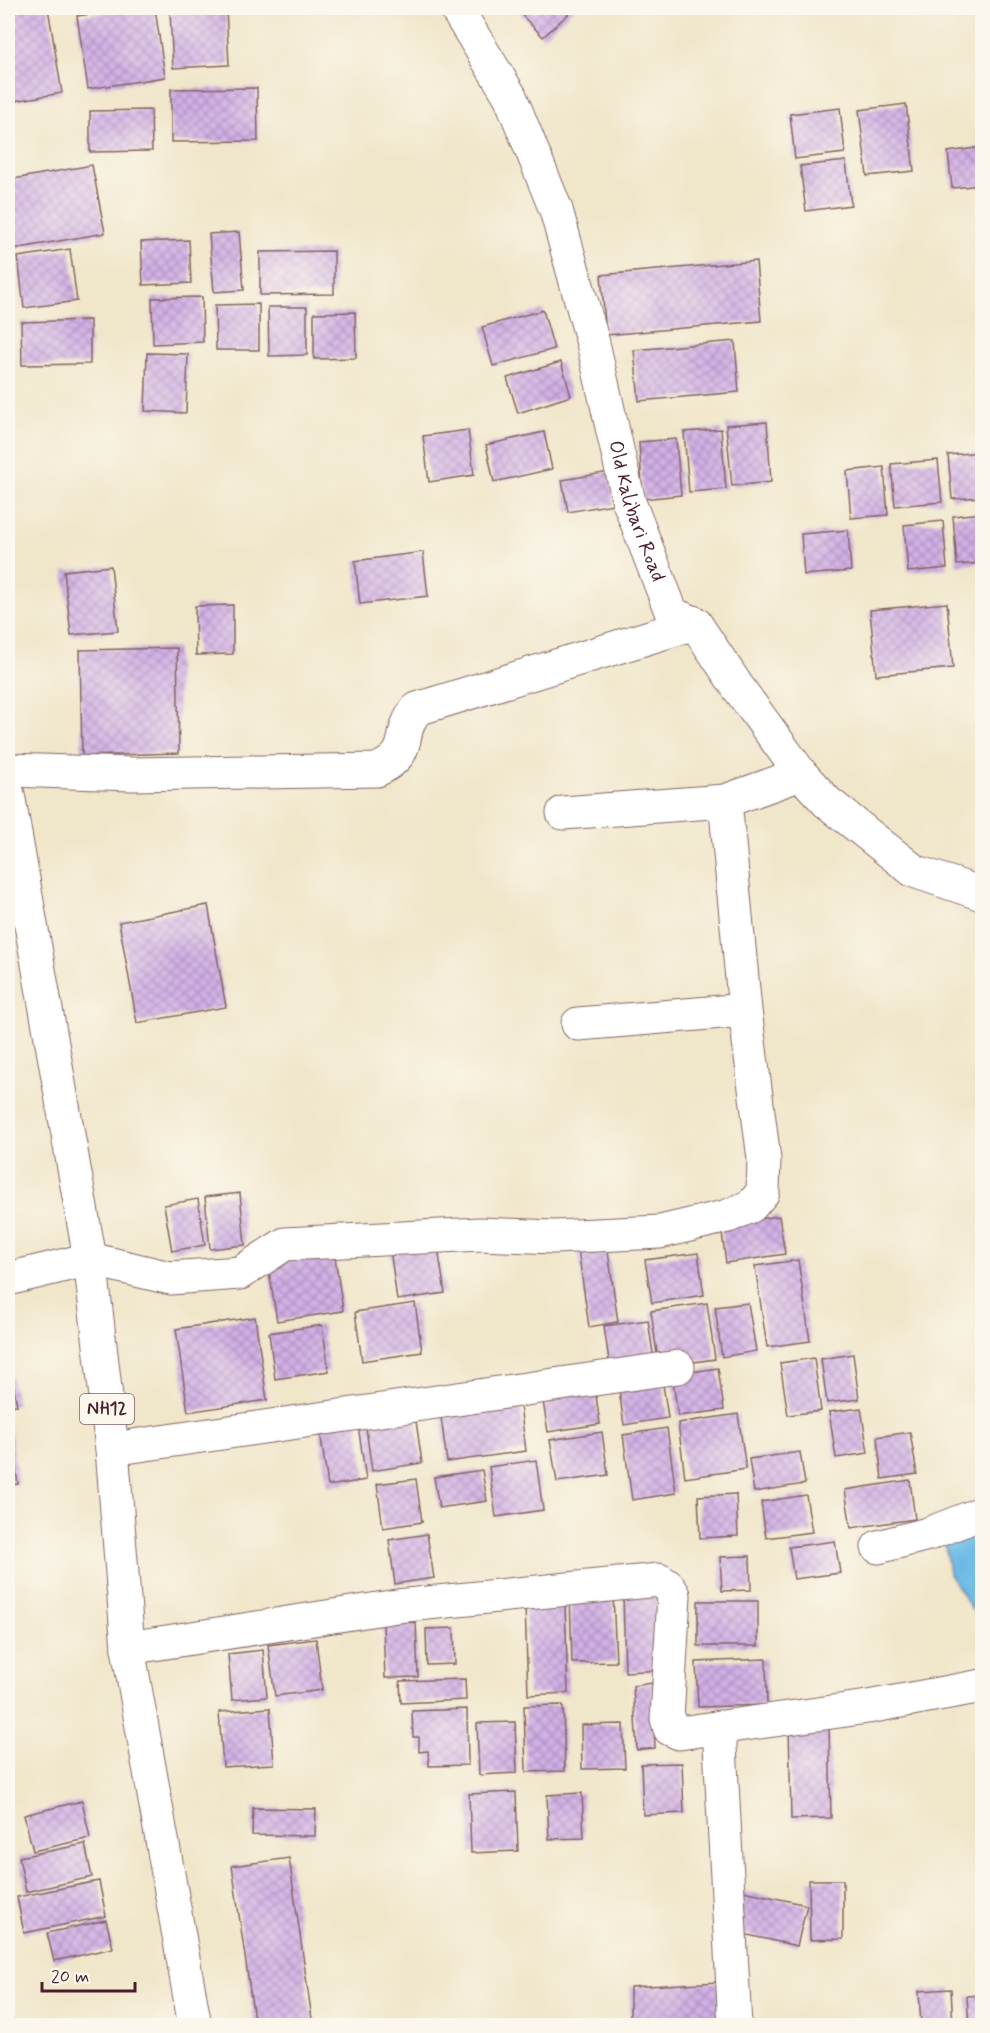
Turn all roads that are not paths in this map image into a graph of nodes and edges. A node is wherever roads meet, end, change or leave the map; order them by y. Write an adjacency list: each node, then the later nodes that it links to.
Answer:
1 (456, 8): 2 (main road, Old Kalibari Road)
2 (695, 623): 3 (main road); 4 (main road, Old Kalibari Road)
3 (8, 770)
4 (801, 774): 6 (main road); 9 (main road, Old Kalibari Road)
5 (8, 794): 8 (main road, NH12)
6 (725, 801): 7 (main road); 10 (main road)
7 (563, 813)
8 (14, 870): 12 (main road, NH12)
9 (982, 894)
10 (745, 1010): 11 (main road); 12 (main road)
11 (578, 1024)
12 (90, 1259): 13 (main road); 15 (main road, NH12)
13 (8, 1279)
14 (678, 1367): 15 (main road)
15 (112, 1449): 18 (main road, NH12)
16 (982, 1513): 17 (main road)
17 (879, 1547)
18 (128, 1648): 20 (main road); 21 (main road, NH12)
19 (982, 1686): 20 (main road)
20 (718, 1727): 22 (main road)
21 (195, 2025)
22 (735, 2025)

